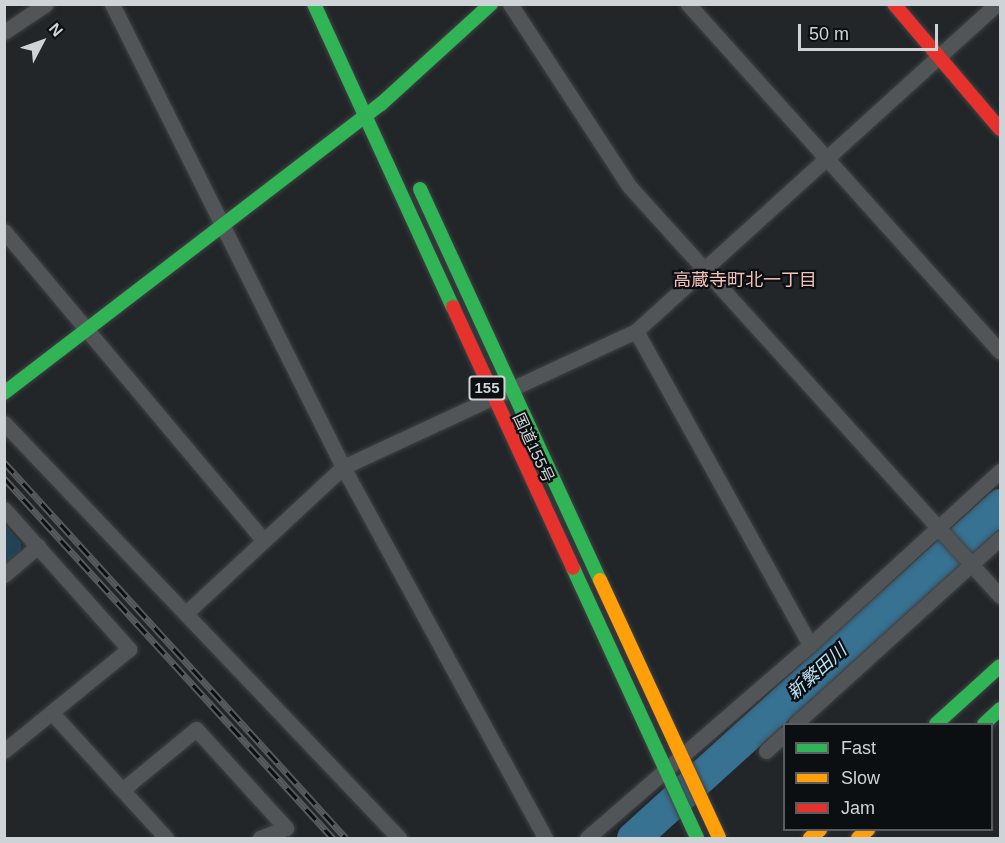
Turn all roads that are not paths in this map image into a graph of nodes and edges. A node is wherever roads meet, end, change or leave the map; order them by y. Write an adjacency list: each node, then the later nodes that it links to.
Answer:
1 (46, 4): 9 (street)
2 (112, 4): 15 (street)
3 (314, 4): 11 (main road, 国道155号 / 155)
4 (491, 4): 11 (main road)
5 (510, 4): 17 (street)
6 (687, 4): 13 (street)
7 (894, 4): 10 (main road)
8 (997, 4): 10 (street)
9 (4, 32)
10 (940, 57): 12 (main road); 13 (street)
11 (366, 116): 15 (main road); 23 (main road, 国道155号 / 155)
12 (1000, 129)
13 (826, 159): 17 (street); 20 (street)
14 (415, 178): 21 (main road, 国道155号 / 155)
15 (223, 224): 18 (main road); 25 (street)
16 (4, 231): 18 (street)
17 (705, 269): 19 (street); 28 (street)
18 (88, 330): 22 (main road); 30 (street)
19 (636, 331): 21 (street); 36 (street)
20 (1000, 352)
21 (510, 388): 23 (street); 46 (main road, 国道155号 / 155)
22 (4, 393)
23 (491, 397): 25 (street); 47 (main road, 国道155号 / 155)
24 (4, 423): 35 (street)
25 (343, 467): 30 (street); 52 (street)
26 (1000, 471): 28 (street)
27 (4, 509): 31 (street)
28 (939, 527): 32 (street); 36 (street)
29 (1000, 538): 32 (street)
30 (263, 540): 35 (street)
31 (38, 546): 33 (street); 39 (street)
32 (971, 563): 34 (street); 40 (street)
33 (4, 575)
34 (1000, 596)
35 (186, 613): 51 (street)
36 (810, 645): 46 (street)
37 (1000, 666): 41 (main road)
38 (1000, 709): 42 (main road)
39 (52, 713): 44 (street); 48 (street)
40 (796, 723)
41 (937, 723)
42 (985, 723)
43 (783, 735): 45 (street)
44 (4, 751)
45 (766, 751)
46 (681, 757): 47 (street); 55 (main road, 国道155号 / 155)
47 (665, 770): 53 (street); 54 (main road, 国道155号 / 155)
48 (122, 790): 49 (street); 50 (street)
49 (165, 838)
50 (260, 838)
51 (399, 838)
52 (545, 838)
53 (587, 838)
54 (698, 838)
55 (719, 838)

